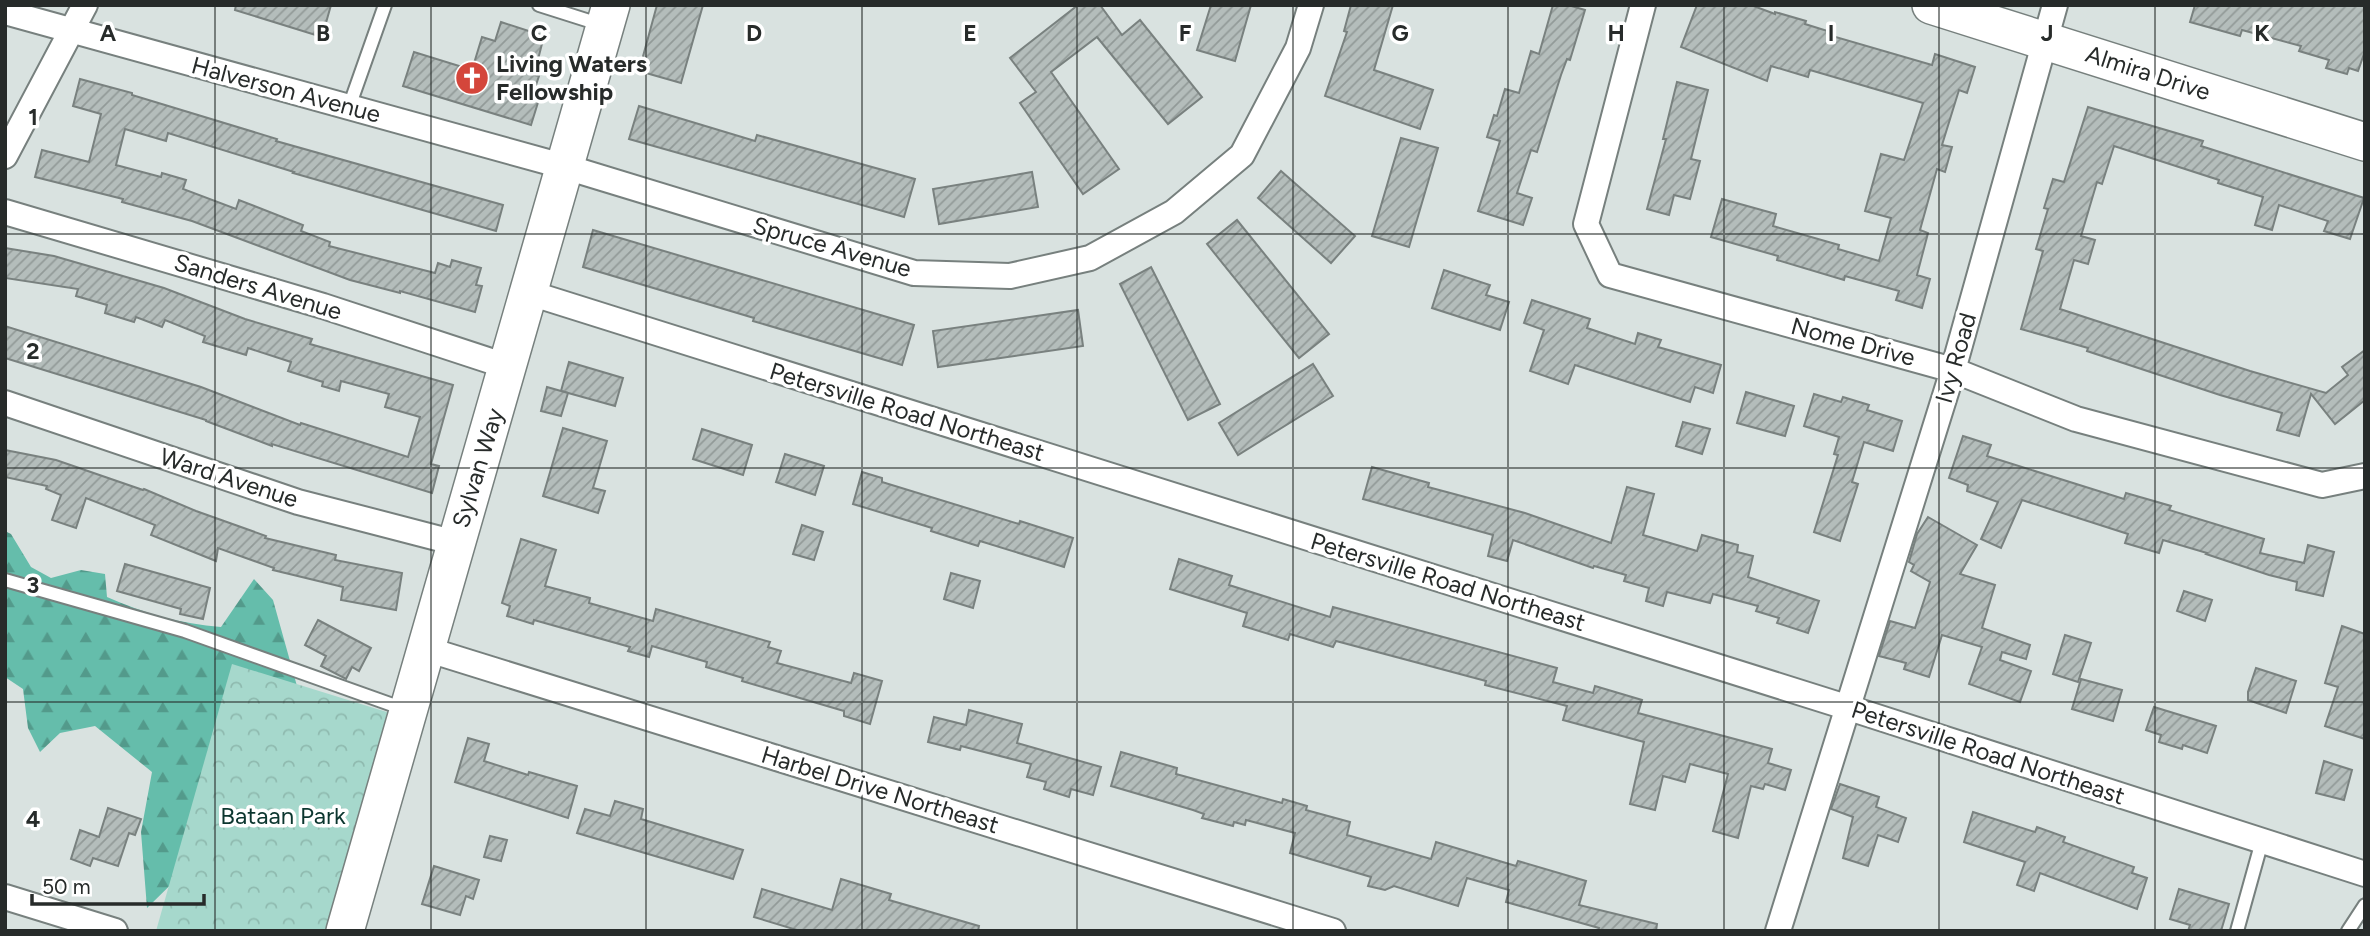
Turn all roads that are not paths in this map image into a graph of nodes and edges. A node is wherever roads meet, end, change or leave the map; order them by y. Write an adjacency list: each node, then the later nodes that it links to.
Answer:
1 (85, 5): 10 (street)
2 (385, 5): 12 (lane)
3 (539, 5): 9 (lane)
4 (1311, 5): 15 (street, Spruce Avenue)
5 (1643, 5): 19 (street, Nome Drive)
6 (1931, 5): 11 (main road, Almira Drive)
7 (2055, 5): 11 (street, Ivy Road)
8 (5, 12): 10 (street, Halverson Avenue)
9 (608, 16): 15 (main road, Sylvan Way)
10 (72, 31): 12 (street, Halverson Avenue); 14 (street)
11 (2045, 40): 13 (main road, Almira Drive); 19 (street, Ivy Road)
12 (349, 107): 15 (street, Halverson Avenue)
13 (2365, 142)
14 (5, 156)
15 (566, 167): 17 (main road, Sylvan Way)
16 (5, 212): 18 (street, Sanders Avenue)
17 (530, 293): 18 (main road, Sylvan Way); 25 (street, Petersville Road Northeast)
18 (509, 367): 22 (main road, Sylvan Way)
19 (1953, 370): 21 (street, Nome Drive); 25 (street, Ivy Road)
20 (5, 403): 22 (street, Ward Avenue)
21 (2365, 475)
22 (456, 543): 24 (main road, Sylvan Way)
23 (5, 580): 26 (lane)
24 (426, 649): 26 (main road, Sylvan Way); 33 (street, Harbel Drive Northeast)
25 (1846, 707): 27 (street, Petersville Road Northeast); 34 (street, Ivy Road)
26 (408, 710): 32 (main road, Sylvan Way)
27 (2262, 841): 28 (street, Petersville Road Northeast); 35 (lane)
28 (2365, 874)
29 (5, 897): 31 (street)
30 (2365, 905): 36 (lane)
31 (115, 931)
32 (345, 931)
33 (1333, 931)
34 (1778, 931)
35 (2237, 931)
36 (2347, 931)

